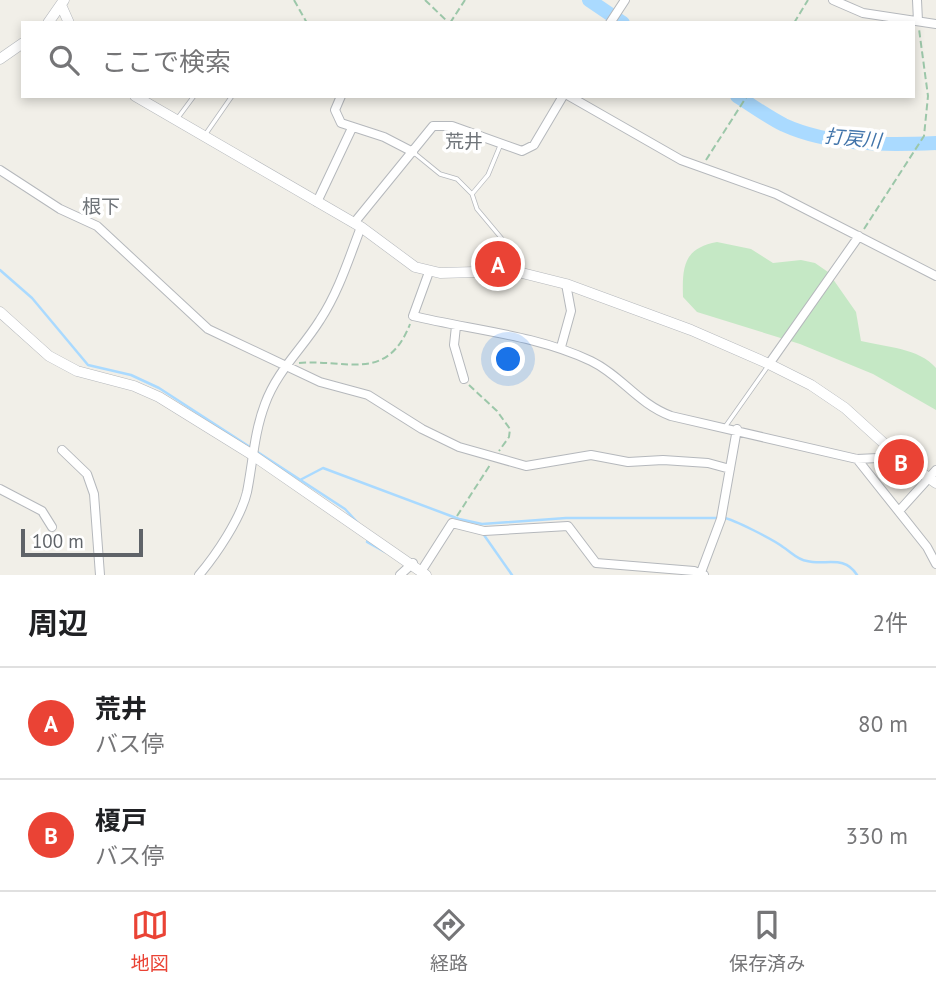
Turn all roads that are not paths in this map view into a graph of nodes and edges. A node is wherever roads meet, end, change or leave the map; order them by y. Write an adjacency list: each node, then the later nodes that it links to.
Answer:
1 (625, 0): 5 (street)
2 (833, 0): 8 (street)
3 (917, 0): 8 (street)
4 (62, 3): 6 (street); 7 (street)
5 (613, 19)
6 (49, 21)
7 (68, 21)
8 (918, 21): 9 (street)
9 (936, 24)
10 (21, 44): 11 (street)
11 (0, 59)
12 (138, 98): 18 (street)
13 (193, 98): 18 (lane)
14 (231, 98): 20 (lane)
15 (340, 98): 19 (street)
16 (563, 98): 21 (street)
17 (572, 98): 27 (street)
18 (176, 121): 20 (street)
19 (352, 128): 22 (street); 25 (street)
20 (204, 137): 25 (street)
21 (501, 144): 22 (street); 24 (lane)
22 (413, 152): 24 (lane); 26 (street)
23 (0, 170): 35 (street)
24 (472, 194): 28 (lane)
25 (317, 202): 26 (street)
26 (358, 225): 29 (street); 35 (street)
27 (859, 236): 30 (street); 36 (street)
28 (493, 271): 29 (street); 31 (street)
29 (429, 272): 33 (street)
30 (936, 276)
31 (566, 284): 34 (street); 36 (street)
32 (0, 313): 41 (street)
33 (456, 326): 34 (street); 37 (street)
34 (561, 347): 38 (street)
35 (285, 364): 41 (street); 44 (street)
36 (769, 364): 38 (lane); 42 (street)
37 (464, 379)
38 (725, 427): 39 (street)
39 (737, 429): 43 (street); 44 (street)
40 (62, 450): 53 (street)
41 (251, 454): 49 (street); 54 (street)
42 (898, 457): 43 (street); 45 (street)
43 (857, 459): 47 (street)
44 (730, 469): 52 (street)
45 (934, 477): 47 (street)
46 (0, 489): 48 (street)
47 (899, 510): 50 (street)
48 (52, 527)
49 (413, 563): 51 (street); 55 (street)
50 (936, 564)
51 (424, 573): 52 (street)
52 (701, 574)
53 (100, 575)
54 (199, 575)
55 (400, 575)

